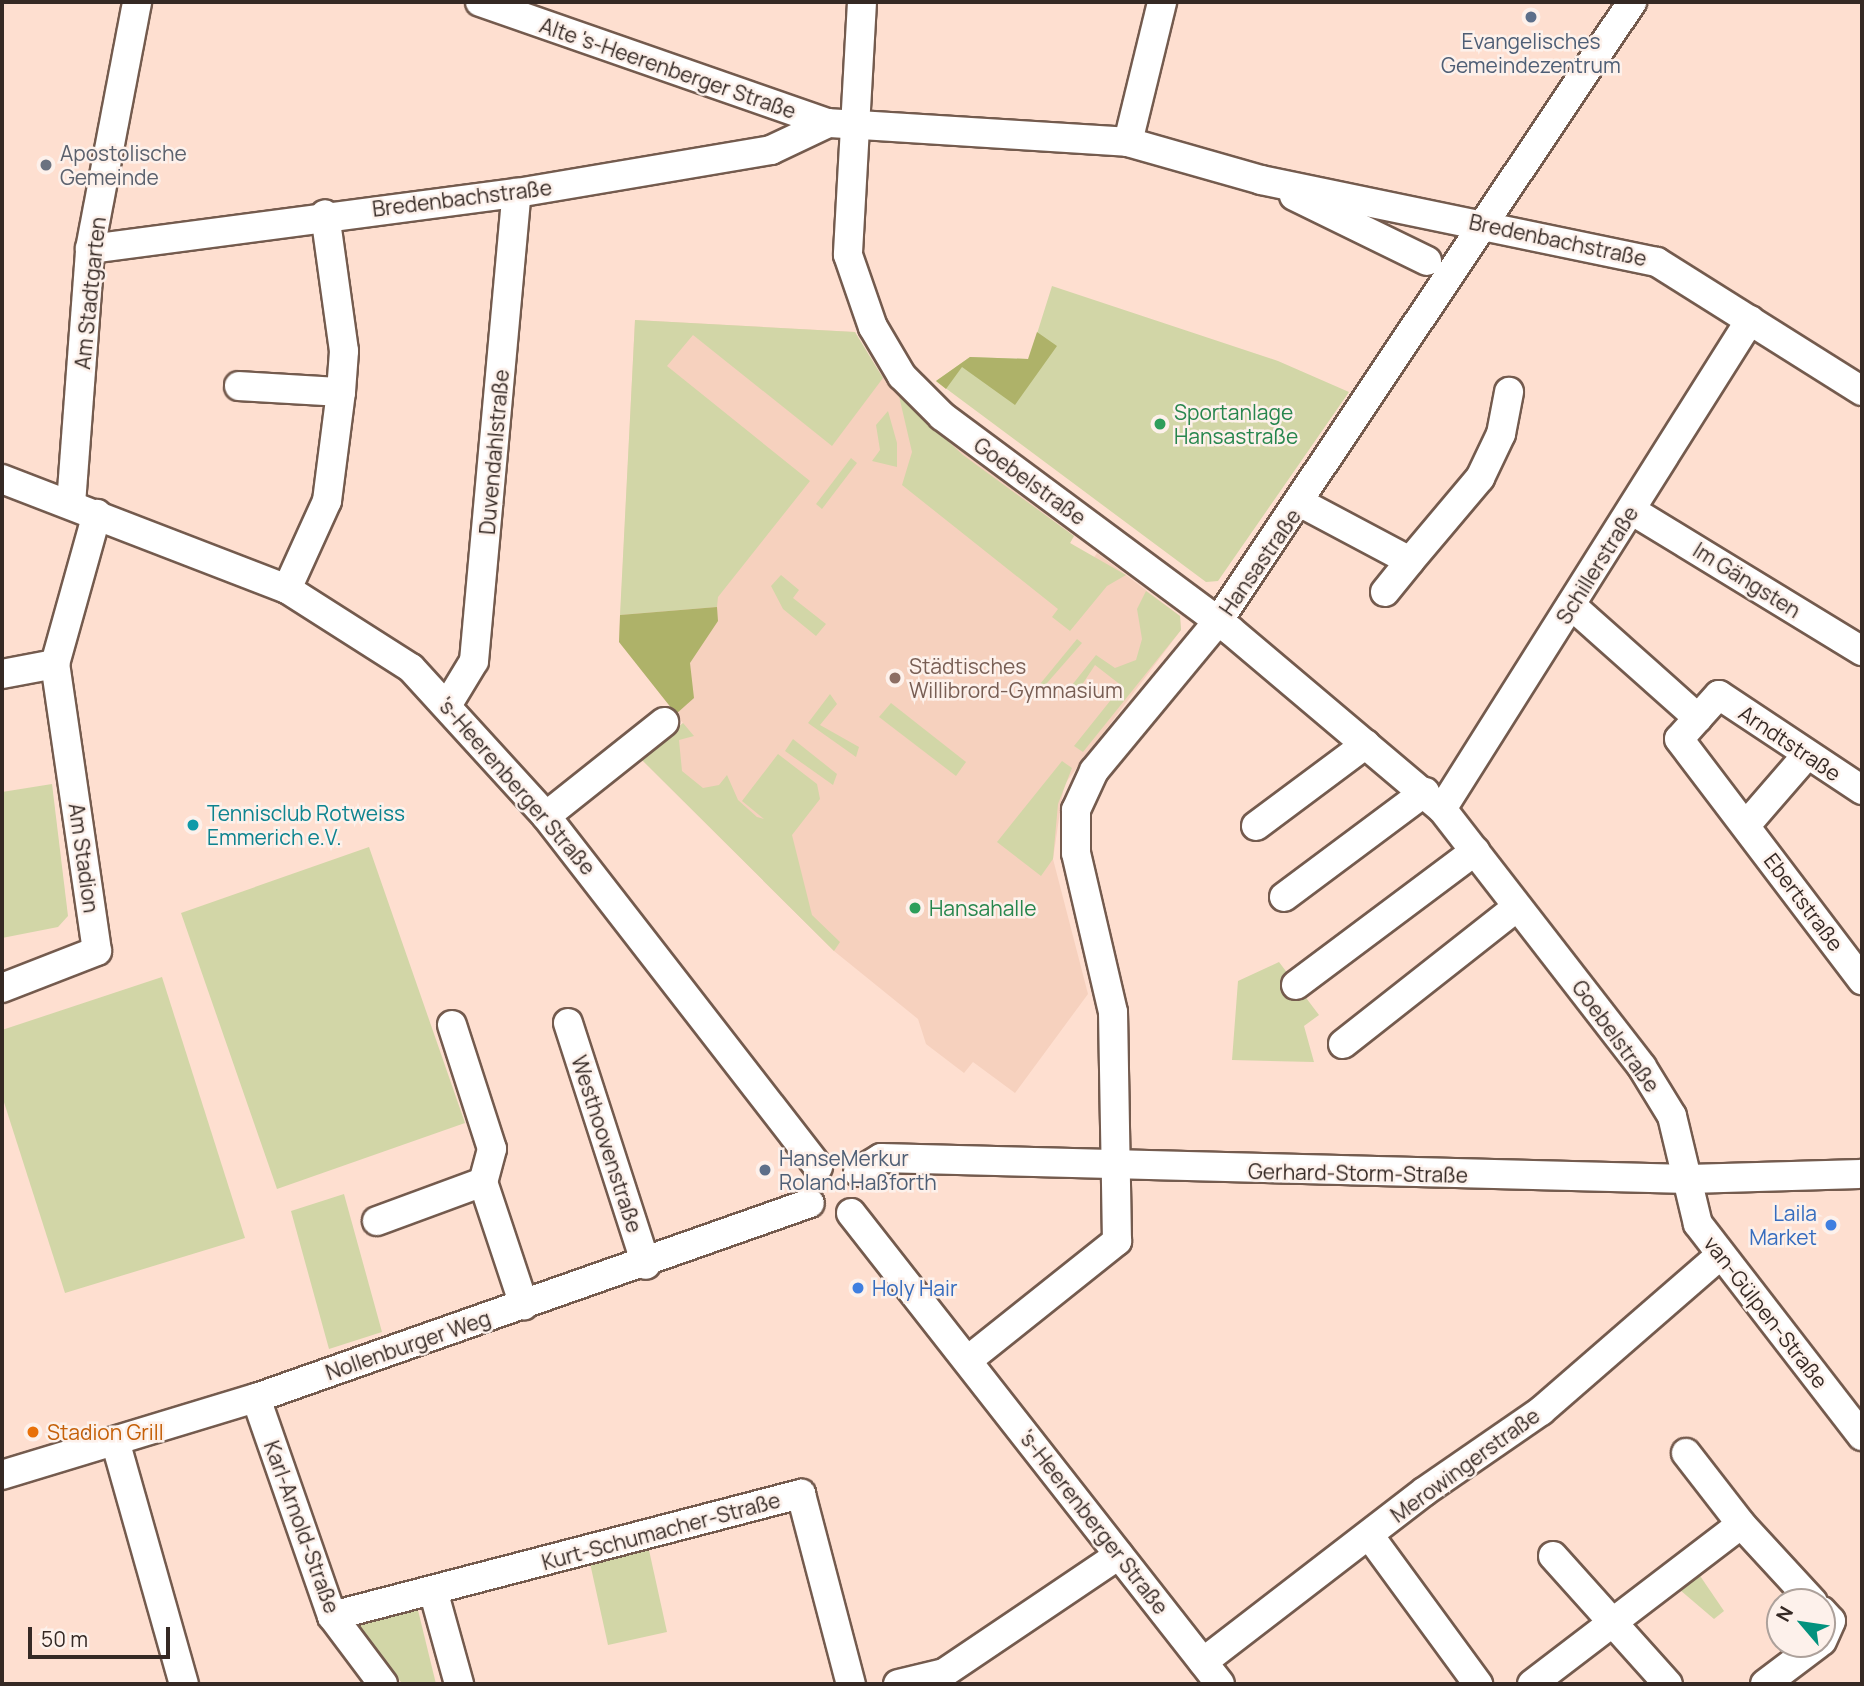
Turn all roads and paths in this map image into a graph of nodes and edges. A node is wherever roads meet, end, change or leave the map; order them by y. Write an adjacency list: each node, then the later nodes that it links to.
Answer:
1 (138, 2): 13 (street, Am Stadtgarten)
2 (480, 2): 6 (street, Alte 's-Heerenberger Straße)
3 (862, 2): 7 (street, Goebelstraße)
4 (1161, 2): 8 (street)
5 (1632, 2): 12 (street, Hansastraße)
6 (828, 123): 7 (street, Alte 's-Heerenberger Straße); 10 (street, Bredenbachstraße)
7 (857, 127): 8 (street, Bredenbachstraße); 28 (street, Goebelstraße)
8 (1128, 142): 9 (street, Bredenbachstraße)
9 (1261, 180): 12 (street, Bredenbachstraße); 14 (street, Bredenbachstraße)
10 (517, 193): 11 (street, Bredenbachstraße); 32 (street, Duvendahlstraße)
11 (325, 214): 13 (street, Bredenbachstraße); 18 (street)
12 (1485, 222): 15 (street, Bredenbachstraße); 21 (street, Hansastraße)
13 (90, 249): 22 (street, Am Stadtgarten)
14 (1427, 261)
15 (1750, 320): 17 (street, Bredenbachstraße); 23 (street, Schillerstraße)
16 (240, 386): 18 (street)
17 (1862, 391)
18 (341, 392): 25 (street)
19 (1509, 392): 24 (street)
20 (2, 479): 22 (street, 's-Heerenberger Straße)
21 (1301, 503): 24 (street); 28 (street, Hansastraße)
22 (84, 509): 25 (street, 's-Heerenberger Straße); 30 (street, Am Stadtgarten)
23 (1631, 510): 27 (street, Schillerstraße); 29 (street, Im Gängsten)
24 (1409, 561): 26 (street)
25 (287, 589): 32 (street, 's-Heerenberger Straße)
26 (1385, 592)
27 (1572, 605): 34 (street, Ebertstraße); 38 (street, Schillerstraße)
28 (1218, 621): 35 (street, Goebelstraße); 52 (street, Hansastraße)
29 (1862, 651)
30 (55, 664): 31 (street); 47 (street, Am Stadion)
31 (2, 674)
32 (448, 704): 39 (street, 's-Heerenberger Straße)
33 (664, 722): 39 (street)
34 (1688, 729): 36 (street, Arndtstraße); 40 (street, Ebertstraße)
35 (1366, 744): 38 (street, Goebelstraße); 41 (street)
36 (1806, 756): 37 (street, Arndtstraße); 40 (street)
37 (1862, 790)
38 (1434, 801): 42 (street, Goebelstraße); 43 (street)
39 (546, 816): 51 (street, 's-Heerenberger Straße)
40 (1747, 824): 45 (street, Ebertstraße)
41 (1256, 826)
42 (1475, 851): 44 (street, Goebelstraße); 46 (street)
43 (1284, 897)
44 (1517, 907): 50 (street); 55 (street, Goebelstraße)
45 (1862, 980)
46 (1296, 985)
47 (2, 988)
48 (568, 1023): 61 (street, Westhoovenstraße)
49 (452, 1025): 56 (street)
50 (1343, 1044)
51 (818, 1167): 53 (street); 57 (street)
52 (1117, 1168): 53 (street, Gerhard-Storm-Straße); 55 (street, Gerhard-Storm-Straße); 63 (street)
53 (858, 1172): 58 (street)
54 (1862, 1174): 55 (street, Gerhard-Storm-Straße)
55 (1689, 1179): 60 (street, van-Gülpen-Straße)
56 (483, 1182): 59 (street); 62 (street)
57 (810, 1203): 58 (street); 61 (street, Nollenburger Weg)
58 (851, 1213): 63 (street, 's-Heerenberger Straße)
59 (377, 1221)
60 (1719, 1256): 65 (street, van-Gülpen-Straße); 70 (street, Merowingerstraße)
61 (646, 1265): 62 (street, Nollenburger Weg)
62 (524, 1305): 64 (street, Nollenburger Weg)
63 (968, 1360): 71 (street, 's-Heerenberger Straße)
64 (256, 1398): 66 (street, Nollenburger Weg); 75 (street, Karl-Arnold-Straße)
65 (1862, 1436)
66 (116, 1444): 68 (street, Nollenburger Weg); 80 (street)
67 (1686, 1453): 69 (street)
68 (2, 1475)
69 (1741, 1524): 73 (street); 76 (street)
70 (1369, 1535): 78 (street, Merowingerstraße); 86 (street)
71 (1119, 1555): 78 (street, 's-Heerenberger Straße); 79 (street)
72 (1553, 1556): 76 (street)
73 (1800, 1588)
74 (433, 1590): 75 (street, Kurt-Schumacher-Straße); 82 (street); 83 (street, Kurt-Schumacher-Straße)
75 (332, 1616): 81 (street, Karl-Arnold-Straße)
76 (1610, 1626): 87 (street); 88 (street)
77 (1799, 1658): 89 (street)
78 (1203, 1662): 85 (street, 's-Heerenberger Straße)
79 (945, 1679): 84 (street)
80 (184, 1684)
81 (383, 1684)
82 (458, 1684)
83 (850, 1684)
84 (898, 1684)
85 (1220, 1684)
86 (1478, 1684)
87 (1532, 1684)
88 (1668, 1684)
89 (1765, 1684)

